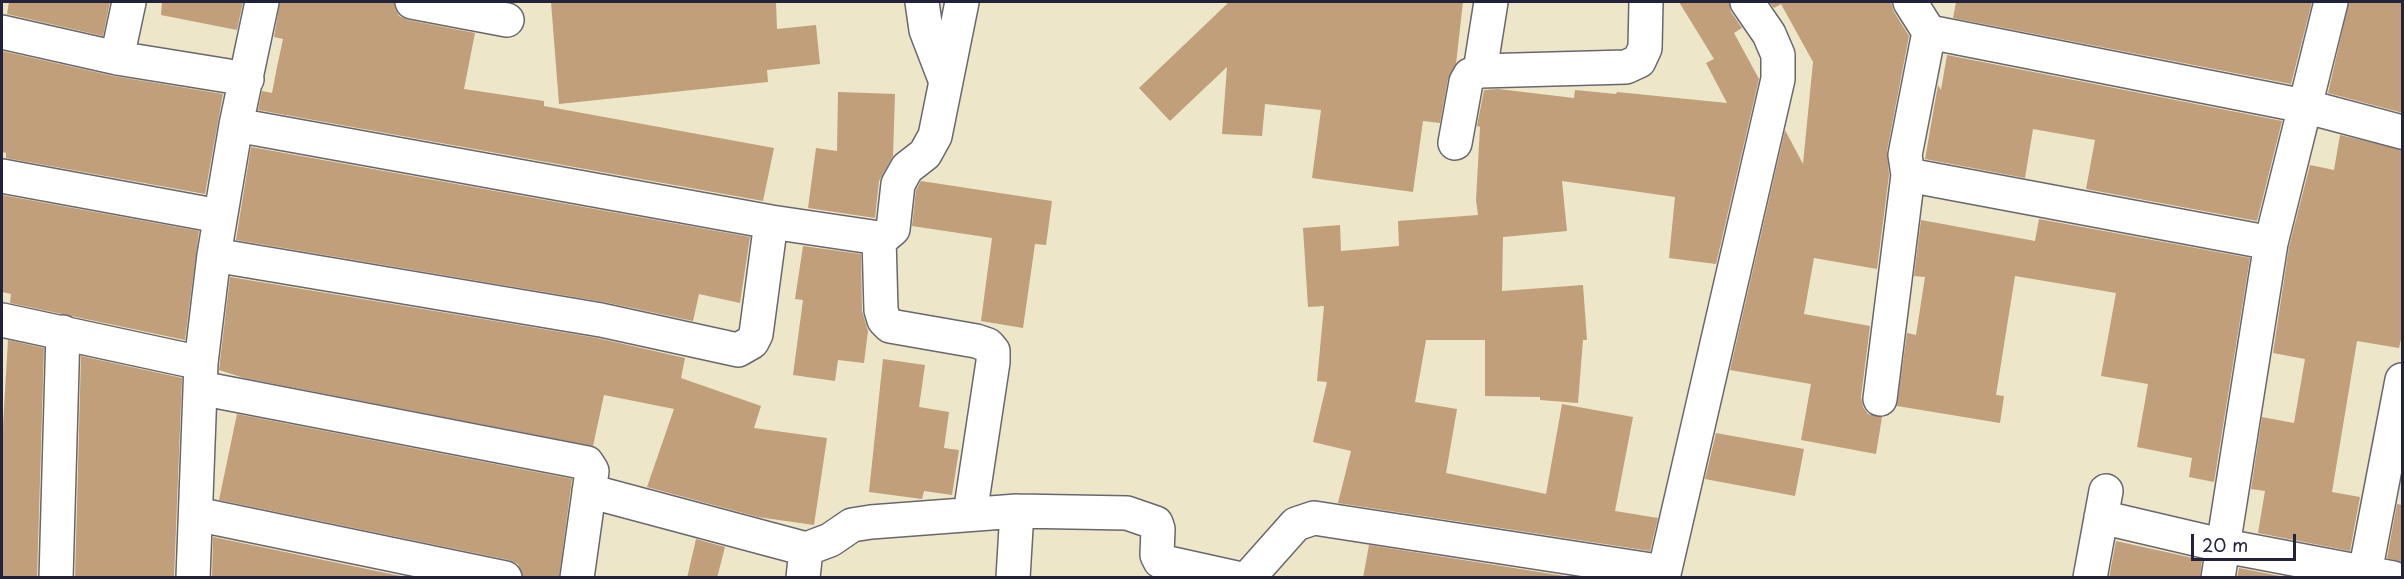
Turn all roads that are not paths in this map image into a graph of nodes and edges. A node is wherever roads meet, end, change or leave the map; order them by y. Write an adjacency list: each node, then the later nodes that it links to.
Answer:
1 (129, 2): 14 (street)
2 (262, 2): 16 (street)
3 (412, 2): 11 (street)
4 (922, 2): 17 (street)
5 (962, 2): 17 (street)
6 (1491, 2): 15 (street)
7 (1646, 2): 15 (street)
8 (1747, 2): 41 (street)
9 (1910, 2): 13 (street)
10 (2331, 2): 18 (street)
11 (507, 20)
12 (2, 32): 14 (street)
13 (1929, 32): 18 (street); 22 (street)
14 (117, 58): 16 (street)
15 (1480, 71): 21 (street)
16 (247, 79): 19 (street)
17 (946, 82): 26 (street)
18 (2304, 106): 20 (street); 27 (street)
19 (236, 125): 24 (street); 25 (street)
20 (2403, 132)
21 (1455, 143)
22 (1908, 175): 27 (street); 33 (street)
23 (2, 176): 24 (street)
24 (219, 216): 28 (street)
25 (771, 222): 26 (street); 28 (street)
26 (879, 238): 38 (street)
27 (2271, 243): 39 (street)
28 (214, 255): 31 (street)
29 (2, 320): 30 (street)
30 (63, 332): 31 (street); 43 (street)
31 (201, 376): 35 (street); 37 (street)
32 (2403, 380): 34 (street)
33 (1880, 399)
34 (2397, 433): 42 (street)
35 (589, 491): 40 (street); 46 (street)
36 (1017, 511): 38 (street); 47 (street); 48 (street)
37 (196, 514): 44 (street); 45 (street)
38 (970, 514): 40 (street)
39 (2225, 546): 42 (street); 50 (street); 51 (street)
40 (804, 563)
41 (1663, 575): 49 (street)
42 (2374, 576)
43 (56, 578)
44 (193, 578)
45 (505, 578)
46 (578, 578)
47 (1014, 578)
48 (1237, 578)
49 (1248, 578)
50 (2090, 578)
51 (2218, 578)

